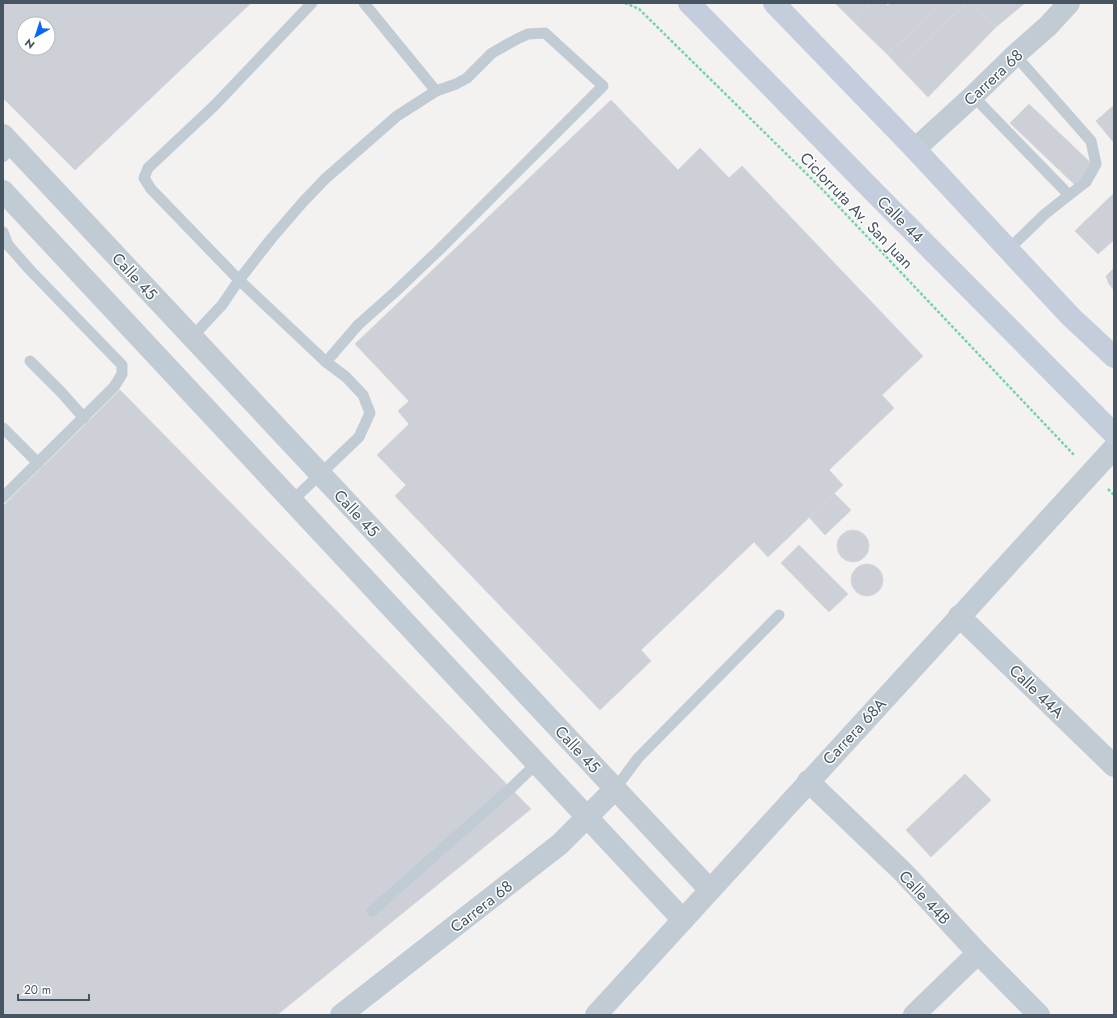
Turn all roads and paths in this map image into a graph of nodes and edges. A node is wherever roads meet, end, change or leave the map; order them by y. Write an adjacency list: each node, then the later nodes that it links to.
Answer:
1 (312, 3): 16 (lane)
2 (364, 3): 8 (lane)
3 (625, 3): 24 (path, Ciclorruta Av. San Juan)
4 (689, 3): 23 (main road, Calle 44)
5 (774, 3): 11 (main road)
6 (1069, 3): 7 (street, Carrera 68)
7 (1015, 55): 9 (street, Carrera 68); 13 (lane)
8 (436, 91): 16 (lane); 20 (lane)
9 (973, 96): 11 (street, Carrera 68); 13 (lane)
10 (6, 146): 17 (street, Calle 45)
11 (915, 149): 15 (main road)
12 (3, 191): 29 (street)
13 (1069, 195): 15 (lane)
14 (3, 232): 21 (lane)
15 (1009, 249): 18 (main road)
16 (239, 280): 17 (lane); 20 (lane)
17 (192, 337): 27 (street, Calle 45)
18 (1114, 357)
19 (30, 361): 21 (lane)
20 (326, 362): 27 (lane)
21 (84, 418): 26 (lane)
22 (3, 428): 26 (lane)
23 (1114, 434)
24 (1064, 444)
25 (1114, 448): 31 (street, Carrera 68A)
26 (38, 463): 28 (lane)
27 (320, 474): 29 (lane); 35 (street, Calle 45)
28 (3, 497)
29 (292, 501): 32 (street)
30 (780, 615): 35 (lane)
31 (959, 616): 33 (street, Calle 44A); 34 (street, Carrera 68A)
32 (537, 763): 36 (street); 38 (lane)
33 (1114, 766)
34 (808, 781): 37 (street, Carrera 68A); 40 (street, Calle 44B)
35 (615, 789): 36 (street, Carrera 68); 37 (street, Calle 45)
36 (588, 818): 39 (street); 41 (street, Carrera 68)
37 (710, 890): 39 (street, Carrera 68A)
38 (372, 911)
39 (683, 920): 42 (street, Carrera 68A)
40 (978, 953): 43 (street); 44 (street, Calle 44B)
41 (341, 1015)
42 (596, 1015)
43 (914, 1015)
44 (1039, 1015)

